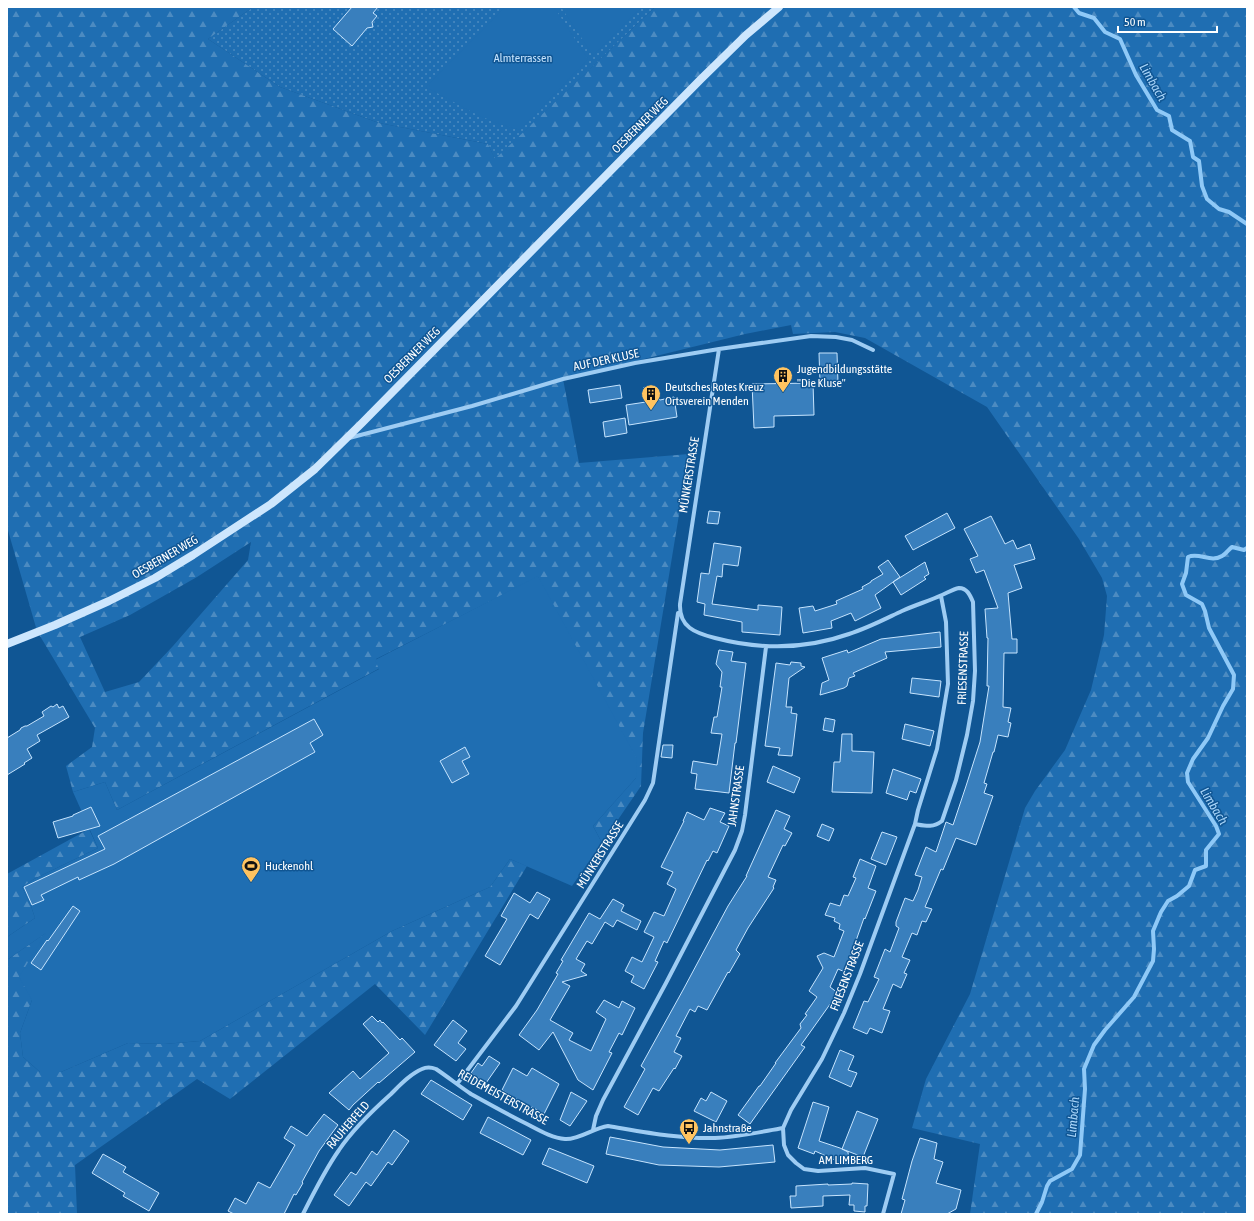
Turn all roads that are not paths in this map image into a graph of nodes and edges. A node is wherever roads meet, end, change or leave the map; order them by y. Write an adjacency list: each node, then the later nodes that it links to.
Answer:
1 (779, 7): 4 (street, OESBERNER WEG)
2 (719, 349): 3 (street, AUF DER KLUSE); 4 (street, AUF DER KLUSE); 6 (street, MÜNKERSTRASSE)
3 (873, 350)
4 (347, 439): 7 (street, OESBERNER WEG)
5 (941, 596): 8 (street); 9 (street, FRIESENSTRASSE); 9 (street, FRIESENSTRASSE)
6 (680, 604): 8 (street, MÜNKERSTRASSE); 11 (street, MÜNKERSTRASSE)
7 (7, 644)
8 (766, 647): 13 (street, JAHNSTRASSE)
9 (915, 824): 12 (street, FRIESENSTRASSE)
10 (428, 1067): 11 (street, REIDEMEISTERSTRASSE); 14 (street, RAUHERFELD)
11 (457, 1084): 13 (street, REIDEMEISTERSTRASSE)
12 (782, 1128): 13 (street, REIDEMEISTERSTRASSE); 15 (street, AM LIMBERG)
13 (592, 1130)
14 (303, 1214)
15 (883, 1214)

